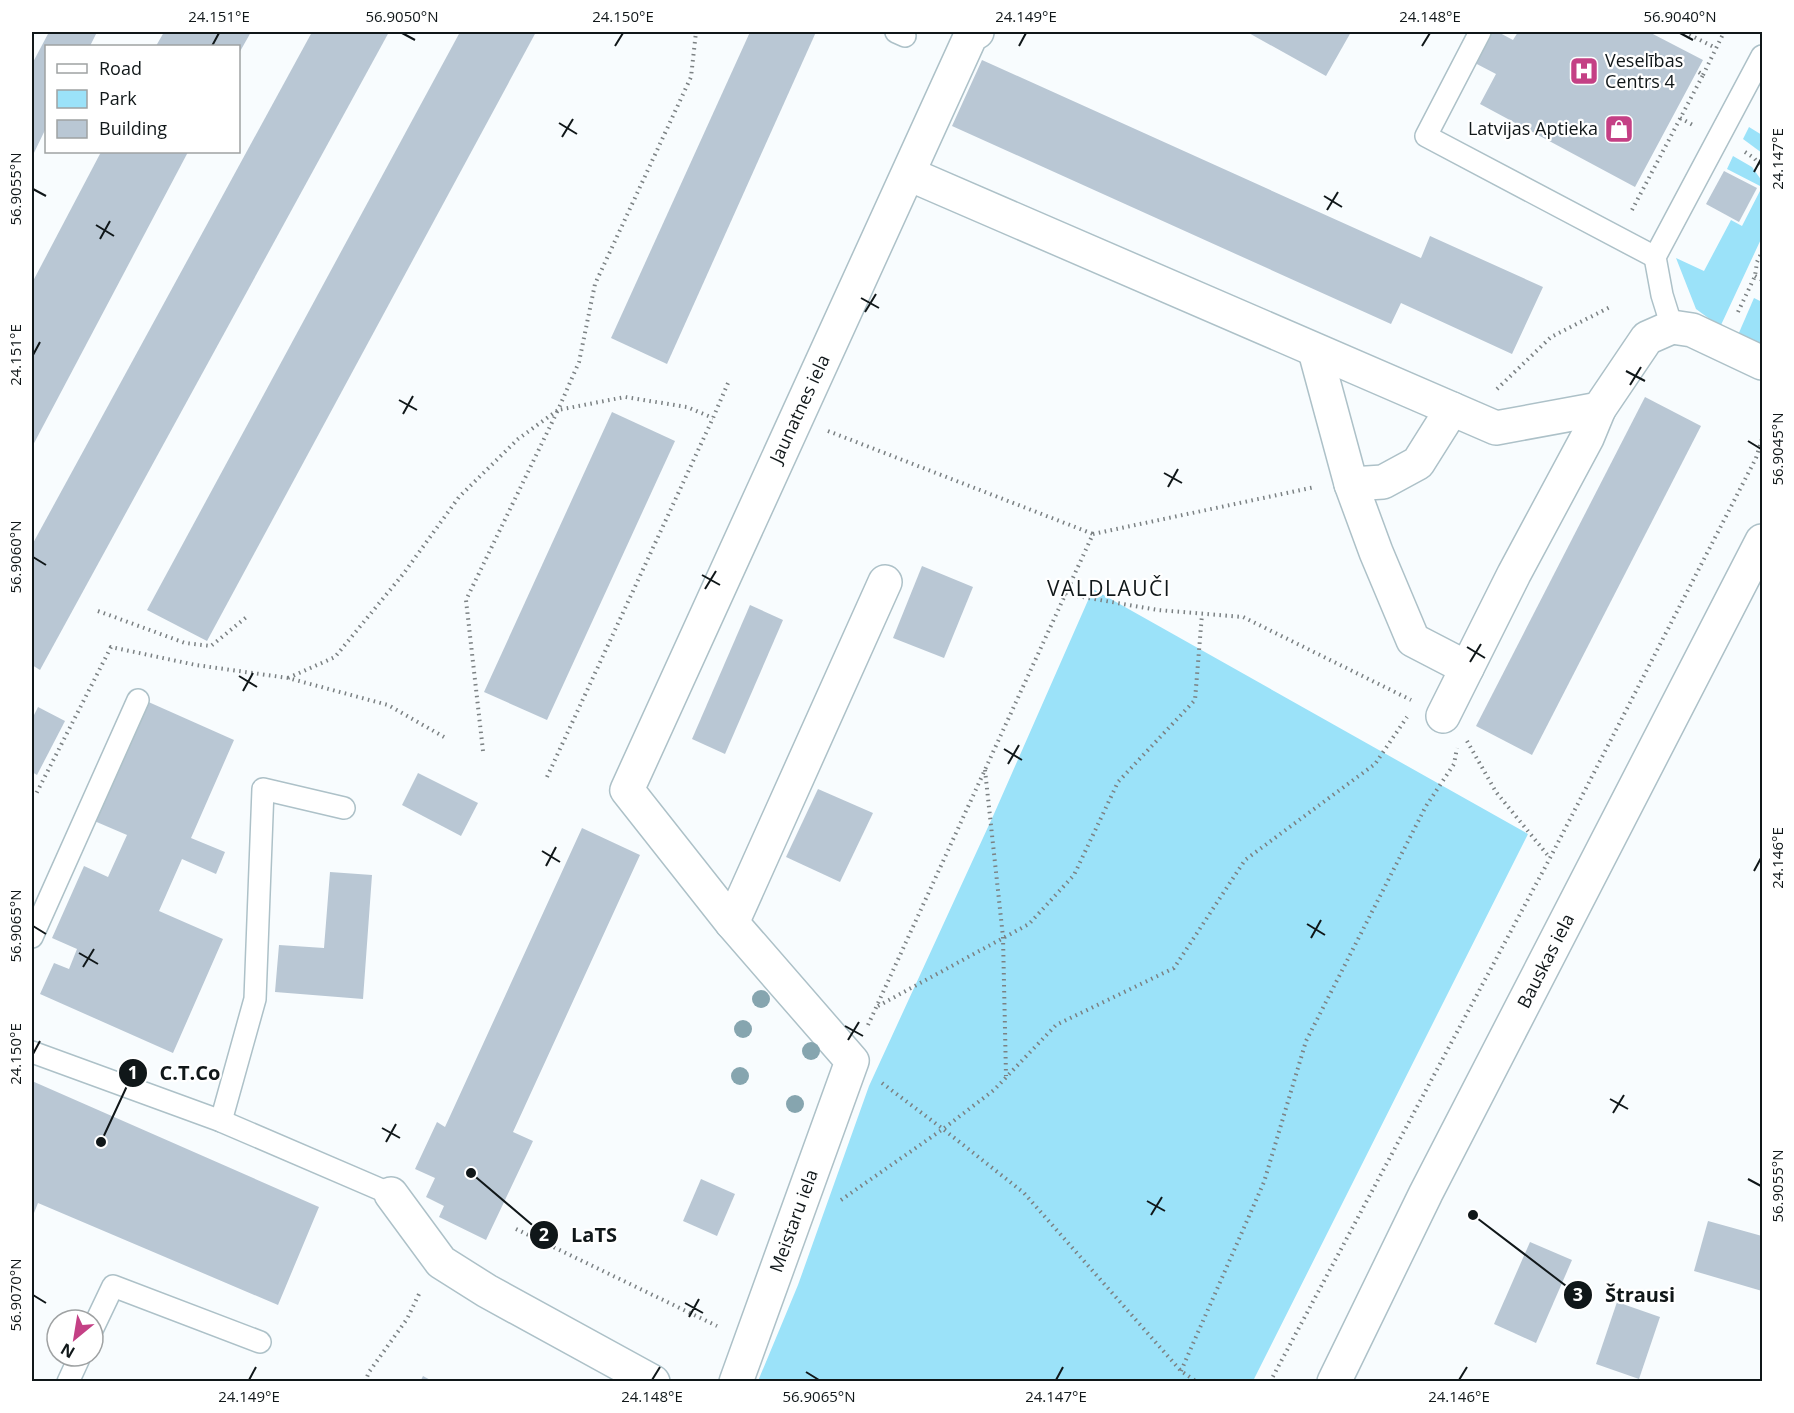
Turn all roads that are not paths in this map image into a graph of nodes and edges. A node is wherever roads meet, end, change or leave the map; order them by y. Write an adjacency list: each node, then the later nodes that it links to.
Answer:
1 (977, 32): 4 (street, Jaunatnes iela)
2 (1480, 32): 5 (lane)
3 (1762, 56): 5 (lane)
4 (909, 174): 7 (street); 18 (street, Jaunatnes iela)
5 (1655, 257): 6 (lane)
6 (1672, 327): 8 (street); 9 (street)
7 (1315, 351): 10 (street); 11 (street)
8 (1762, 363)
9 (1599, 409): 10 (street); 14 (street)
10 (1463, 415): 11 (street)
11 (1351, 484): 14 (street)
12 (1762, 542): 30 (street, Bauskas iela)
13 (885, 582): 18 (street)
14 (1467, 668): 16 (street)
15 (138, 700): 19 (lane)
16 (1440, 716)
17 (344, 808): 21 (lane)
18 (732, 923): 29 (street, Meistaru iela)
19 (32, 937)
20 (32, 1052): 21 (lane)
21 (221, 1121): 22 (lane)
22 (391, 1194): 26 (street)
23 (103, 1308): 24 (lane)
24 (260, 1342)
25 (74, 1368): 27 (lane)
26 (619, 1373): 28 (street)
27 (68, 1382)
28 (653, 1382)
29 (736, 1382)
30 (1334, 1382)

